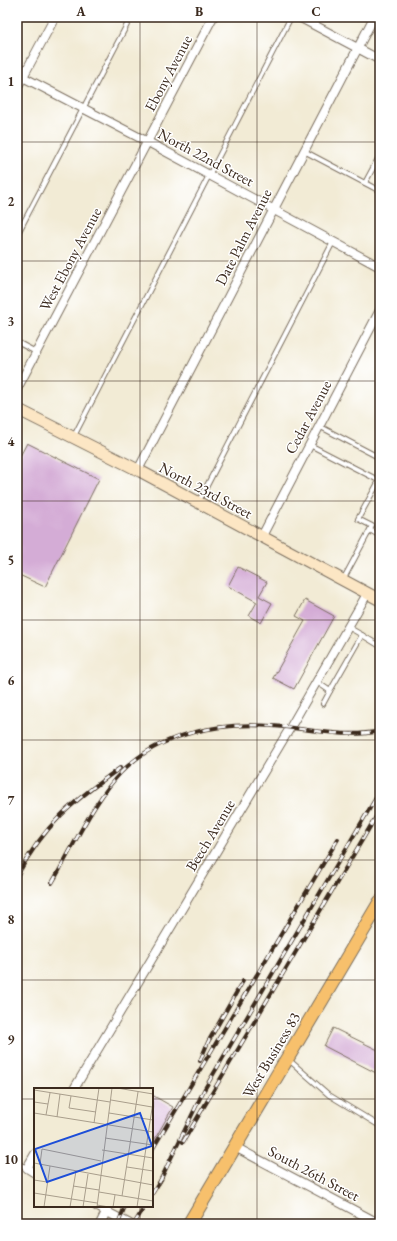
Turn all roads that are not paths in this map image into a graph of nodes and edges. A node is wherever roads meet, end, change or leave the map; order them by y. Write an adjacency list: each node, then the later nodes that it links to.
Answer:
1 (54, 17): 9 (street)
2 (131, 17): 11 (lane)
3 (213, 17): 12 (street, Ebony Avenue)
4 (290, 17): 15 (lane)
5 (298, 17): 7 (street)
6 (374, 17): 7 (street, Date Palm Avenue)
7 (358, 48): 8 (street); 13 (street, Date Palm Avenue)
8 (380, 60)
9 (20, 76): 10 (street); 11 (street, North 22nd Street)
10 (17, 88)
11 (83, 109): 12 (street, North 22nd Street); 19 (lane)
12 (148, 142): 15 (street, North 22nd Street); 24 (street, West Ebony Avenue)
13 (304, 151): 16 (lane); 18 (street, Date Palm Avenue)
14 (380, 155): 16 (lane)
15 (208, 174): 18 (street, North 22nd Street); 28 (lane)
16 (365, 183): 17 (lane)
17 (380, 191)
18 (273, 209): 20 (street, North 22nd Street); 31 (street, Date Palm Avenue)
19 (17, 235)
20 (333, 242): 21 (street, North 22nd Street); 33 (lane)
21 (380, 267)
22 (380, 310): 27 (street, Cedar Avenue)
23 (17, 342): 24 (lane)
24 (36, 352): 25 (street, West Ebony Avenue)
25 (17, 389)
26 (17, 409): 28 (main road, North 23rd Street)
27 (319, 426): 29 (street, Cedar Avenue); 30 (lane)
28 (73, 438): 31 (main road, North 23rd Street)
29 (310, 444): 32 (lane); 35 (street, Cedar Avenue)
30 (380, 458)
31 (138, 470): 33 (main road, North 23rd Street)
32 (379, 481): 34 (lane)
33 (198, 502): 35 (main road, North 23rd Street)
34 (370, 530): 36 (lane); 37 (lane)
35 (262, 536): 37 (main road, North 23rd Street)
36 (380, 536)
37 (342, 581): 38 (main road, North 23rd Street)
38 (367, 594): 39 (main road, North 23rd Street); 40 (street, Beech Avenue)
39 (380, 600)
40 (348, 627): 41 (lane); 43 (street, Beech Avenue)
41 (362, 635): 42 (lane); 44 (lane)
42 (380, 646)
43 (316, 682): 44 (lane); 48 (street, Beech Avenue)
44 (330, 691): 45 (lane)
45 (323, 704)
46 (380, 902): 47 (main road, West Business 83)
47 (287, 1058): 49 (lane); 50 (main road, West Business 83)
48 (75, 1088)
49 (380, 1126)
50 (234, 1147): 59 (main road, West Business 83); 60 (street, South 26th Street)
51 (34, 1156): 53 (street)
52 (17, 1163): 53 (lane)
53 (27, 1168): 54 (street)
54 (34, 1172)
55 (98, 1207): 56 (street)
56 (106, 1212): 57 (street); 58 (street)
57 (100, 1224)
58 (130, 1224)
59 (189, 1224)
60 (380, 1224)

